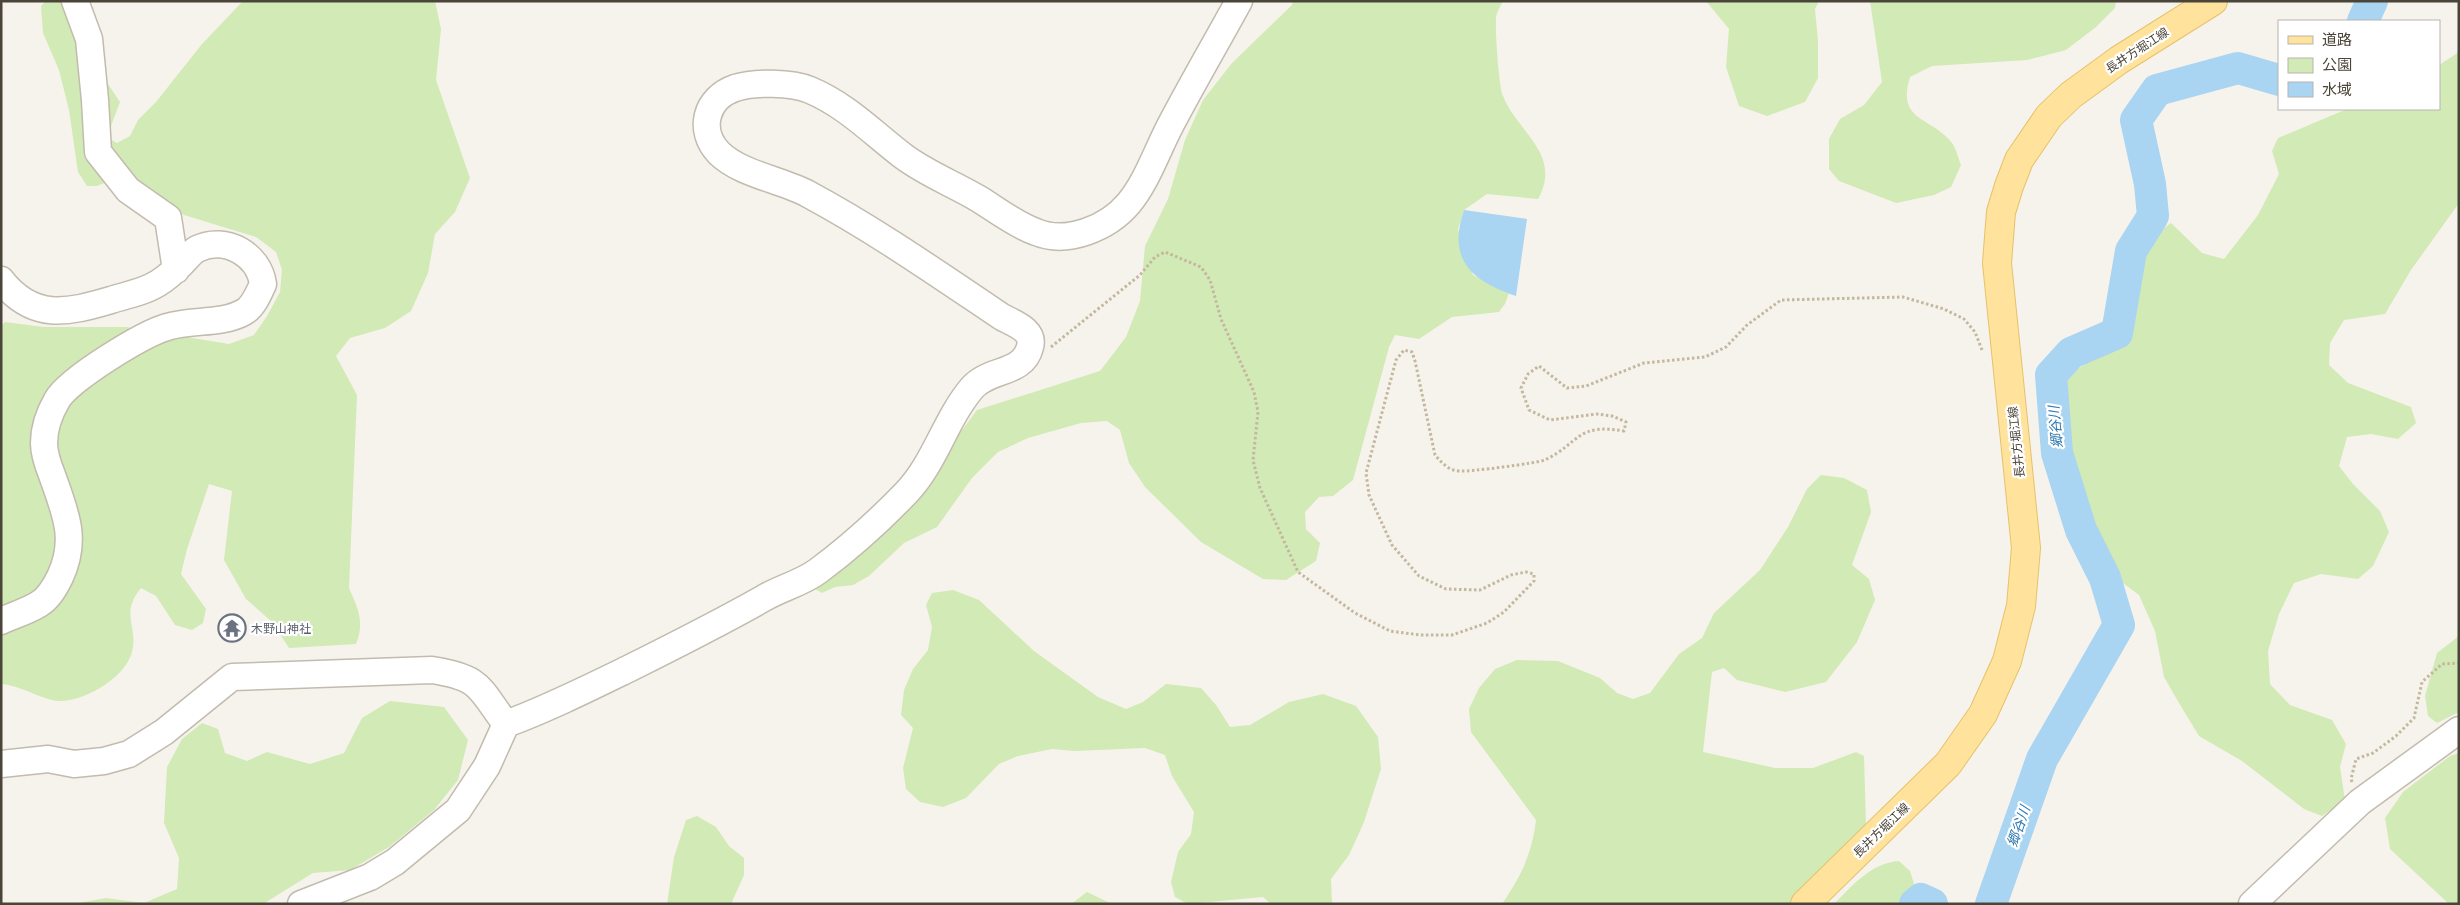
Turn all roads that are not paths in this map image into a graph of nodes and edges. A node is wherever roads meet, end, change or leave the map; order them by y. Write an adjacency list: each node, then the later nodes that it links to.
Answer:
1 (75, 1): 4 (street)
2 (1238, 1): 7 (street)
3 (2214, 1): 11 (main road, 長井方堀江線)
4 (176, 270): 5 (street); 6 (street)
5 (1, 280)
6 (1, 621)
7 (506, 724): 9 (street); 10 (street)
8 (2459, 730): 12 (street)
9 (1, 764)
10 (301, 904)
11 (1805, 904)
12 (2252, 904)

